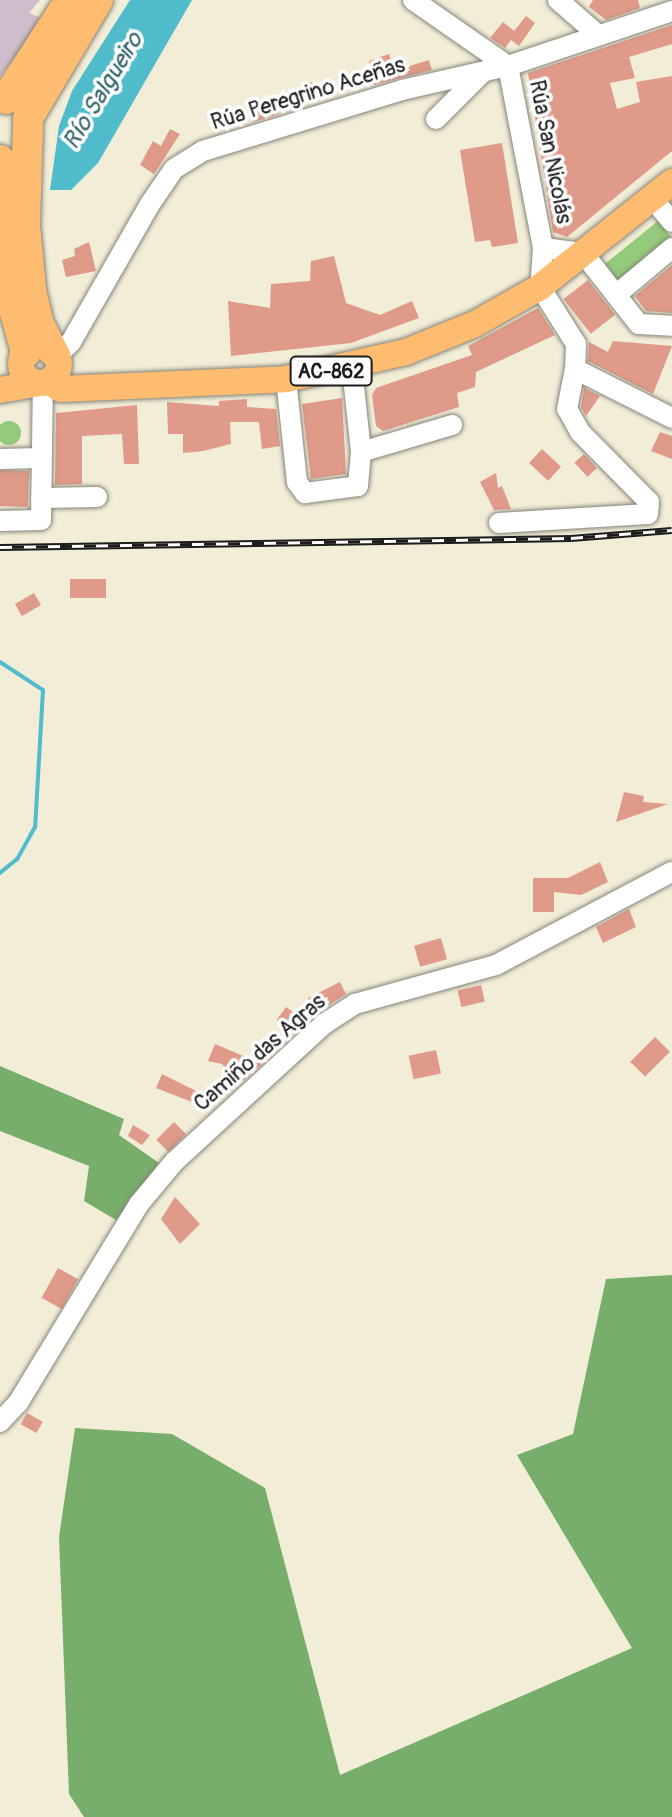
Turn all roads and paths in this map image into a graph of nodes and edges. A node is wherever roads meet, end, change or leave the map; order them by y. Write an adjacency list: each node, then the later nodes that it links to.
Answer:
1 (70, 0): 9 (highway)
2 (98, 0): 9 (highway)
3 (413, 0): 7 (street)
4 (558, 0): 6 (street)
5 (672, 11): 6 (street, Rúa Peregrino Aceñas)
6 (597, 34): 7 (street, Rúa Peregrino Aceñas)
7 (508, 66): 8 (street, Rúa Peregrino Aceñas); 15 (street, Rúa San Nicolás)
8 (482, 73): 10 (street); 21 (street, Rúa Peregrino Aceñas)
9 (16, 110): 11 (highway); 21 (highway)
10 (436, 119)
11 (0, 145)
12 (0, 160): 21 (highway)
13 (662, 190): 14 (street); 17 (main road, AC-862)
14 (672, 222)
15 (543, 248): 17 (street); 18 (street, Rúa San Nicolás)
16 (672, 248): 19 (street)
17 (583, 253): 18 (main road, AC-862); 19 (street)
18 (540, 287): 22 (main road, AC-862); 23 (street)
19 (616, 295): 20 (street)
20 (672, 326)
21 (43, 366): 24 (main road); 25 (main road, AC-862); 26 (main road, AC-862); 30 (street)
22 (352, 368): 25 (main road, AC-862); 29 (street)
23 (575, 369): 27 (street); 35 (street)
24 (0, 374)
25 (286, 379): 29 (street)
26 (0, 390)
27 (672, 418)
28 (452, 425): 29 (street)
29 (361, 452)
30 (41, 458): 31 (street); 33 (street)
31 (0, 459)
32 (97, 497): 33 (street)
33 (41, 498): 34 (street)
34 (0, 521)
35 (499, 523)
36 (672, 872): 37 (street, Camiño das Agras)
37 (0, 1422)

